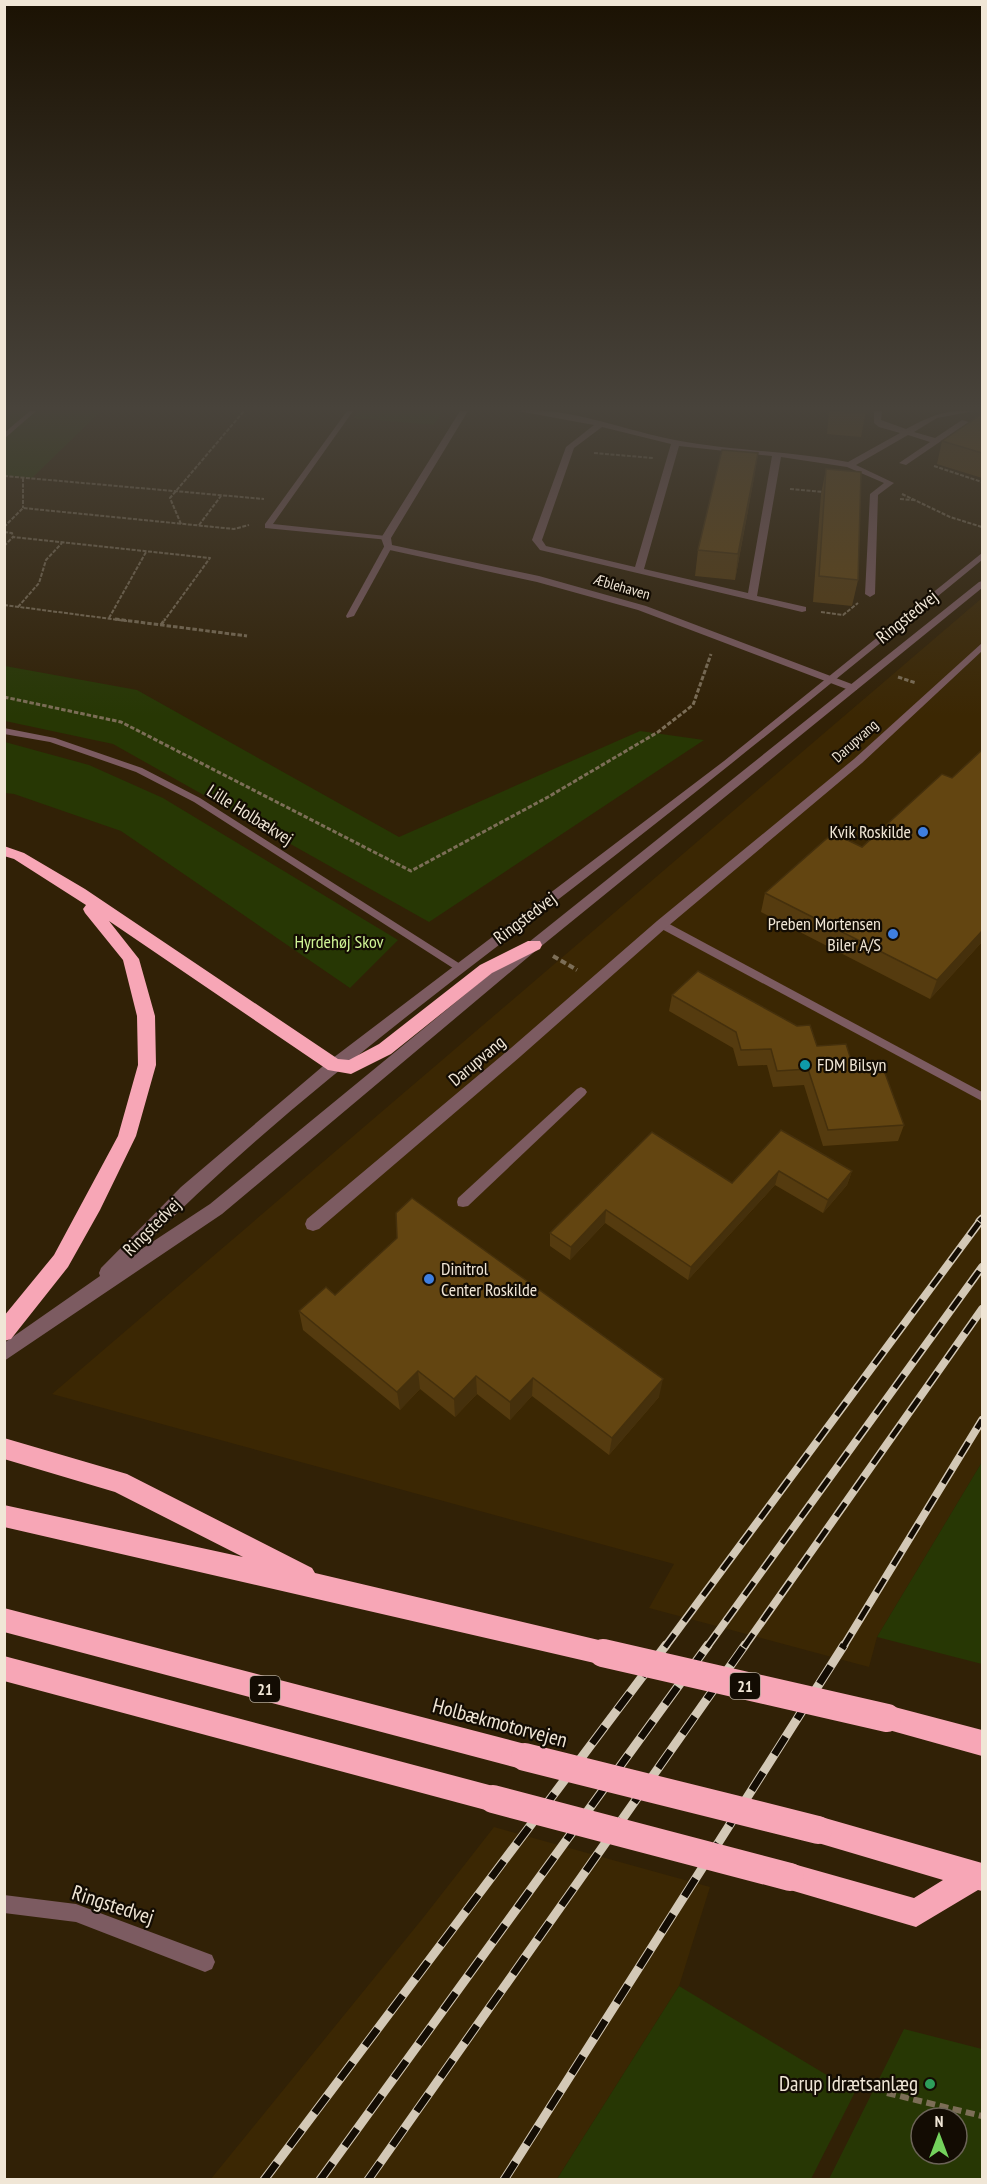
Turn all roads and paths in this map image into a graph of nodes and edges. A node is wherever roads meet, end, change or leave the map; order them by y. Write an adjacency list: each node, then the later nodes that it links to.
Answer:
1 (18, 513): 15 (path)
2 (72, 513): 12 (path)
3 (176, 513): 12 (path)
4 (208, 513): 13 (path)
5 (277, 513): 14 (lane)
6 (405, 513): 20 (street)
7 (548, 513): 24 (street)
8 (655, 513): 24 (street)
9 (767, 513): 27 (street)
10 (873, 513): 26 (street)
11 (942, 513): 16 (path)
12 (181, 524): 13 (path)
13 (199, 525): 14 (path)
14 (268, 526): 20 (lane)
15 (4, 527)
16 (982, 527)
17 (4, 532): 18 (path)
18 (13, 537): 19 (path); 21 (path)
19 (62, 543): 22 (path); 29 (path)
20 (387, 543): 31 (lane); 35 (street, Æblehaven)
21 (4, 546)
22 (146, 551): 32 (path); 33 (path)
23 (982, 556): 38 (street, Ringstedvej)
24 (638, 572): 27 (street)
25 (982, 584): 37 (street, Ringstedvej)
26 (870, 594): 30 (path)
27 (752, 598): 30 (street)
28 (4, 605): 29 (path)
29 (18, 607): 32 (path)
30 (802, 609)
31 (350, 616)
32 (108, 618): 33 (path)
33 (161, 625): 34 (path)
34 (247, 636)
35 (717, 636): 38 (street, Æblehaven); 41 (path)
36 (982, 646): 40 (street, Darupvang)
37 (874, 670): 39 (street, Ringstedvej); 40 (path)
38 (831, 678): 39 (street, Æblehaven); 47 (street, Ringstedvej)
39 (853, 688): 46 (street, Ringstedvej)
40 (936, 689): 45 (street, Darupvang)
41 (4, 697)
42 (4, 731): 47 (lane, Lille Holbækvej)
43 (4, 851): 44 (highway)
44 (79, 893): 48 (highway); 54 (highway)
45 (662, 924): 50 (lane); 52 (street, Darupvang)
46 (534, 945): 48 (highway); 53 (street, Ringstedvej)
47 (460, 967): 48 (street, Ringstedvej)
48 (334, 1065): 53 (street, Ringstedvej)
49 (581, 1092): 51 (lane)
50 (982, 1097)
51 (463, 1202)
52 (313, 1224)
53 (84, 1296): 55 (street, Ringstedvej)
54 (4, 1332)
55 (4, 1353)
56 (4, 1448): 58 (highway)
57 (4, 1516): 58 (highway, 21)
58 (327, 1588): 61 (highway, 21, bridge)
59 (4, 1620): 62 (highway, Holbækmotorvejen / 21, bridge)
60 (4, 1668): 62 (highway, bridge)
61 (982, 1743)
62 (979, 1876)
63 (4, 1904): 64 (lane, Ringstedvej)
64 (205, 1962)
65 (887, 2093): 66 (path)
66 (982, 2116)

